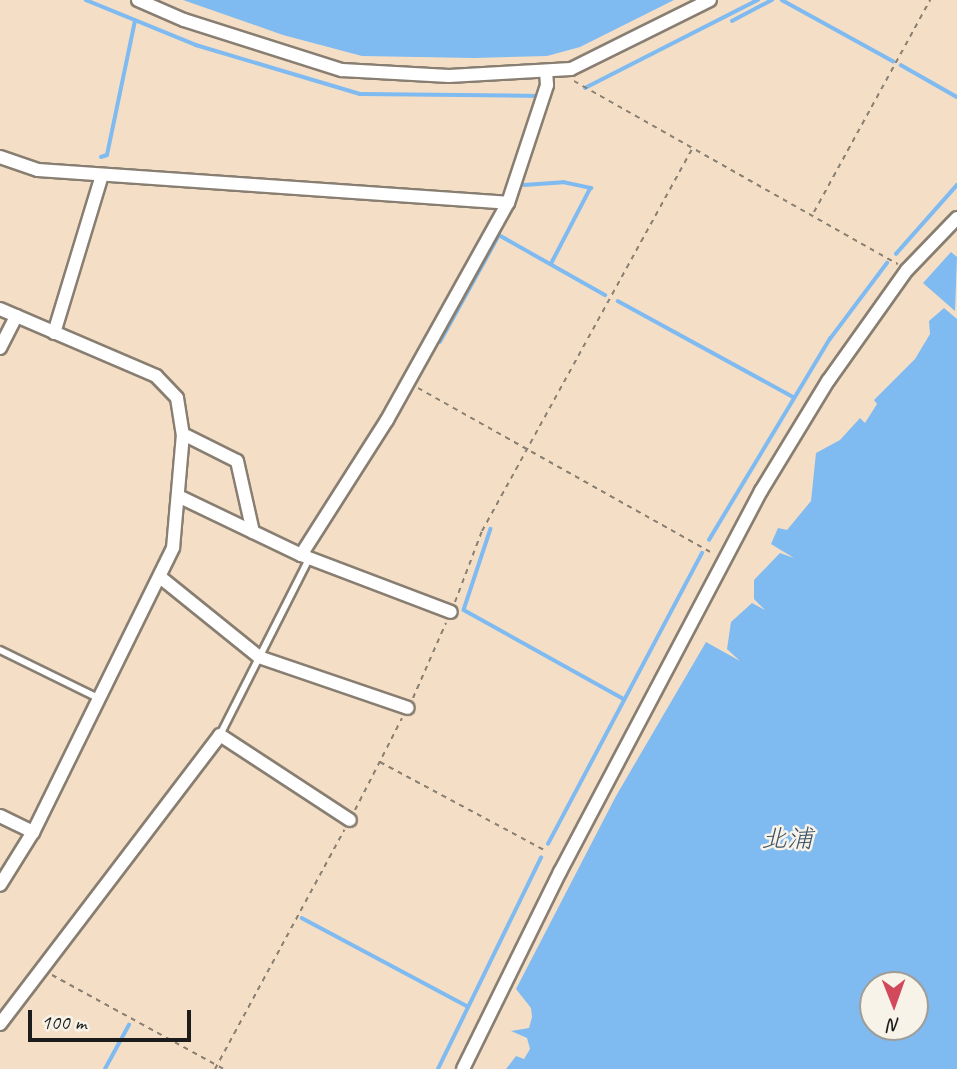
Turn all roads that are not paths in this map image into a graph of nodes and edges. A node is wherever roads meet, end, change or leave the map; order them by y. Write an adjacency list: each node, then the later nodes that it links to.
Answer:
1 (138, 0): 3 (street)
2 (710, 0): 3 (street)
3 (552, 72): 6 (street)
4 (0, 157): 5 (street)
5 (102, 175): 6 (street); 10 (street)
6 (508, 203): 15 (street)
7 (957, 218): 28 (street)
8 (0, 309): 9 (street)
9 (16, 316): 10 (street); 11 (street)
10 (54, 333): 12 (street)
11 (0, 348)
12 (183, 434): 13 (street); 14 (street)
13 (178, 496): 14 (street); 16 (street)
14 (253, 532): 15 (street)
15 (305, 557): 17 (street); 19 (lane)
16 (160, 577): 19 (street); 20 (street)
17 (451, 612)
18 (0, 650): 20 (lane)
19 (260, 657): 21 (street); 22 (lane)
20 (98, 698): 25 (street)
21 (408, 708)
22 (219, 735): 24 (street); 27 (street)
23 (0, 816): 25 (street)
24 (350, 820)
25 (33, 832): 26 (street)
26 (0, 885)
27 (0, 1024)
28 (463, 1069)

